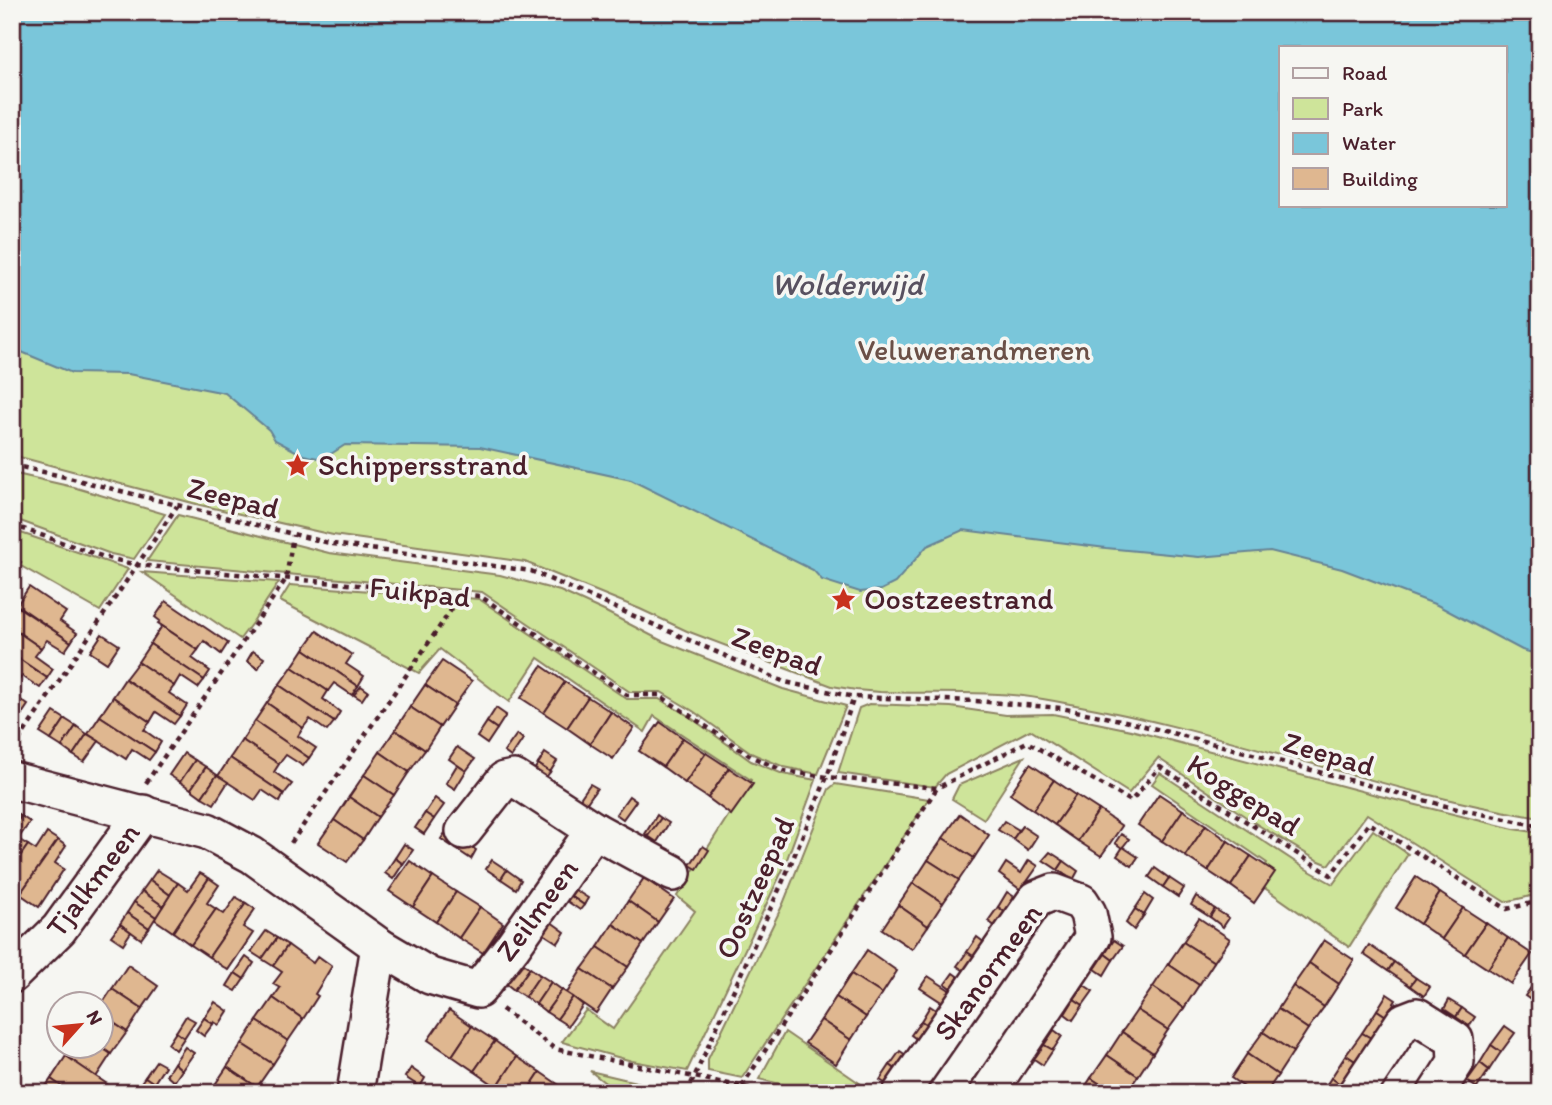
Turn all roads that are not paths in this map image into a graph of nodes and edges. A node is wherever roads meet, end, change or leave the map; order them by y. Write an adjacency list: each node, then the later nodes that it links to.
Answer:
1 (12, 780): 2 (street, Zeilmeen)
2 (135, 811): 6 (street, Zeilmeen); 7 (street, Tjalkmeen)
3 (594, 830): 4 (street); 5 (street); 6 (street, Zeilmeen)
4 (464, 831)
5 (673, 873)
6 (379, 946): 8 (street)
7 (12, 975)
8 (355, 1093)
9 (901, 1093): 10 (street, Skanormeen)
10 (988, 1093)
11 (1356, 1093): 12 (street)
12 (1436, 1093)

